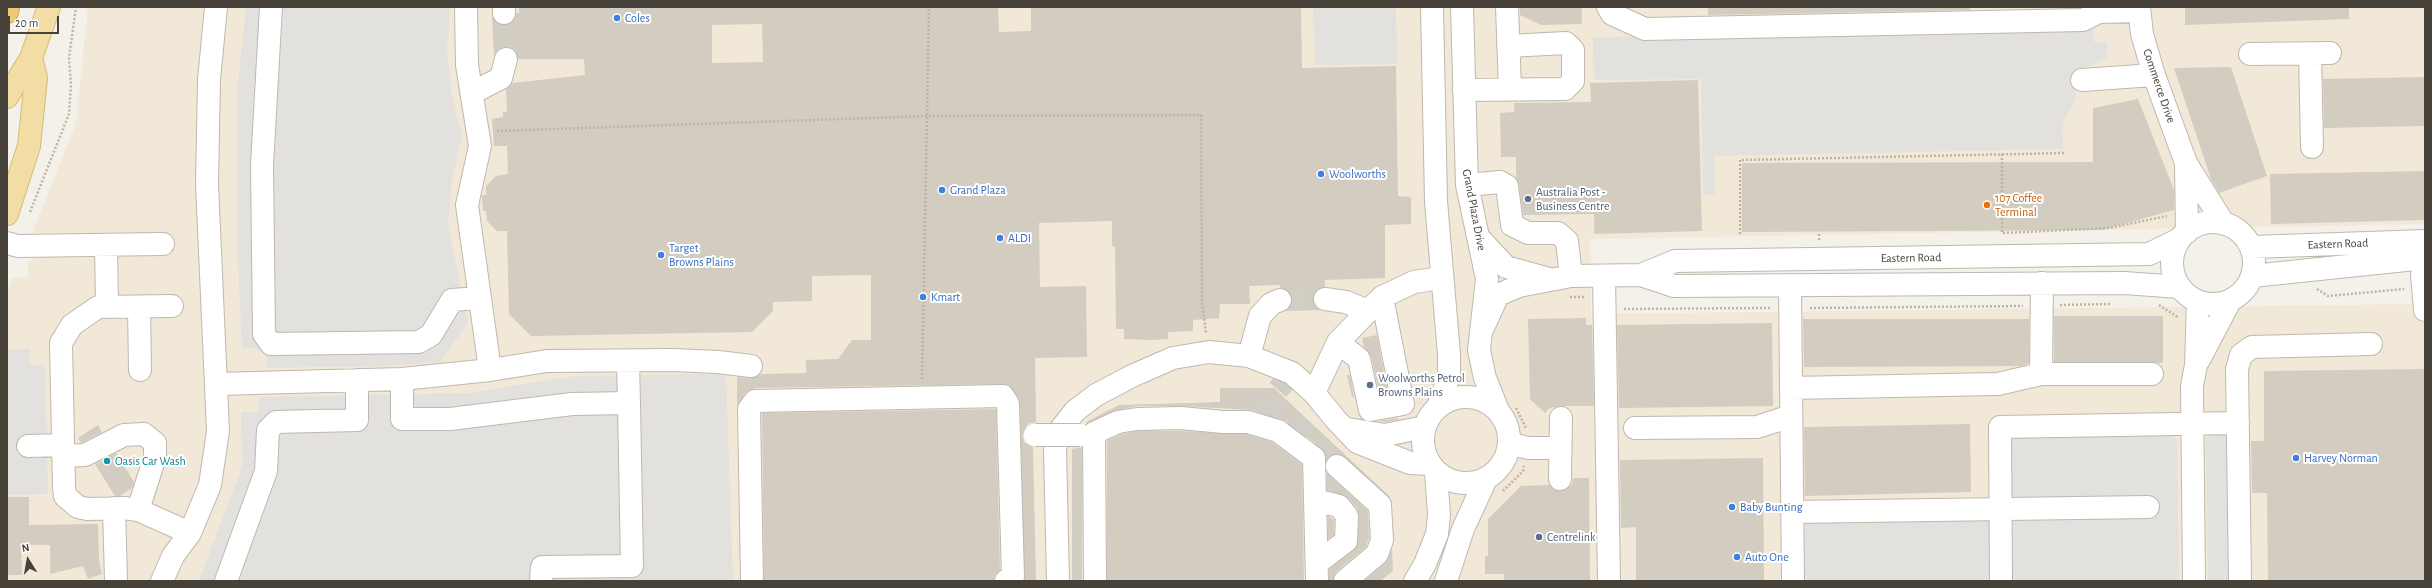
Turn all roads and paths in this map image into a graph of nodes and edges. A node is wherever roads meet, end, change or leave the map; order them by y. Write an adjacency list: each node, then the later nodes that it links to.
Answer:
1 (8, 7): 14 (highway)
2 (49, 7): 17 (main road)
3 (76, 7): 32 (path)
4 (216, 7): 77 (street)
5 (271, 7): 53 (street)
6 (929, 7): 25 (path)
7 (1432, 7): 48 (street)
8 (1462, 7): 22 (street, Grand Plaza Drive)
9 (1507, 7): 15 (street)
10 (1608, 7): 13 (street)
11 (466, 8): 23 (street)
12 (2139, 9): 13 (street); 19 (street, Commerce Drive)
13 (2099, 10)
14 (7, 12)
15 (1508, 46): 21 (street); 21 (street)
16 (2250, 54): 27 (street)
17 (31, 58): 24 (main road); 33 (main road)
18 (506, 59): 23 (street)
19 (2154, 75): 20 (street); 30 (street, Commerce Drive)
20 (2082, 80)
21 (1510, 89): 22 (street)
22 (1464, 90): 31 (street, Grand Plaza Drive)
23 (472, 93): 26 (street)
24 (7, 96)
25 (928, 116): 26 (path); 66 (path); 80 (path)
26 (479, 133): 53 (street)
27 (2312, 147)
28 (2065, 153): 29 (path)
29 (2002, 154): 35 (path); 36 (path)
30 (2186, 163): 34 (street, Commerce Drive); 35 (street, Commerce Drive)
31 (1467, 185): 37 (street, Grand Plaza Drive); 49 (street)
32 (29, 213)
33 (7, 214)
34 (2224, 224): 35 (street); 42 (street)
35 (2181, 228): 45 (street, Eastern Road); 52 (street)
36 (1740, 234)
37 (1479, 238): 49 (street, Eastern Road); 63 (street, Grand Plaza Drive)
38 (2425, 241): 42 (street, Eastern Road)
39 (7, 243): 41 (street)
40 (163, 244): 41 (street)
41 (106, 245): 61 (street)
42 (2251, 247): 47 (street)
43 (2425, 258): 47 (street, Eastern Road)
44 (2425, 271): 62 (street)
45 (1640, 275): 46 (street, Eastern Road); 51 (street, Eastern Road)
46 (1604, 276): 49 (street, Eastern Road); 121 (street)
47 (2252, 276): 56 (street)
48 (1442, 278): 58 (street); 82 (street)
49 (1562, 278): 63 (street, Eastern Road)
50 (2042, 284): 51 (street, Eastern Road); 52 (street, Eastern Road); 73 (street)
51 (1790, 286): 78 (street)
52 (2180, 287): 57 (street)
53 (479, 298): 72 (street)
54 (1326, 299): 58 (street)
55 (1280, 300): 67 (street)
56 (2230, 300): 57 (street); 69 (street)
57 (2198, 301): 69 (street)
58 (1375, 304): 64 (street); 64 (street)
59 (140, 306): 60 (street); 61 (street); 71 (street)
60 (172, 306)
61 (107, 307): 96 (street)
62 (2425, 310)
63 (1482, 330): 83 (street, Grand Plaza Drive)
64 (1338, 342): 79 (street)
65 (2371, 344): 87 (street)
66 (1209, 352): 67 (street); 109 (street)
67 (1248, 356): 79 (street)
68 (628, 361): 70 (street); 72 (street); 81 (street)
69 (2196, 365): 86 (street)
70 (751, 366)
71 (140, 370)
72 (490, 370): 75 (street)
73 (2041, 374): 74 (street); 78 (street)
74 (2152, 374)
75 (402, 379): 76 (street); 81 (street)
76 (357, 380): 77 (street); 113 (street)
77 (217, 384): 107 (street)
78 (1791, 388): 84 (street)
79 (1314, 393): 90 (street)
80 (923, 398): 92 (street); 115 (street)
81 (629, 403): 114 (street)
82 (1438, 407): 83 (street); 88 (street)
83 (1497, 408): 93 (street)
84 (1791, 416): 89 (street); 106 (street)
85 (1561, 418): 95 (street)
86 (2193, 424): 87 (street); 104 (street); 124 (street)
87 (2238, 424): 125 (street)
88 (1425, 427): 90 (street); 98 (street)
89 (1635, 428)
90 (1344, 429): 98 (street)
91 (1087, 434): 92 (street, bridge); 101 (street); 117 (street)
92 (1009, 436): 116 (street)
93 (1510, 444): 95 (street); 99 (street)
94 (28, 446): 96 (street)
95 (1560, 448): 100 (street)
96 (63, 451): 103 (street); 105 (street)
97 (1337, 466): 118 (street)
98 (1433, 468): 99 (street); 119 (street)
99 (1486, 479): 120 (street)
100 (1560, 479)
101 (1315, 500): 108 (street); 108 (street)
102 (2148, 507): 104 (street)
103 (114, 508): 105 (street); 110 (street)
104 (2001, 509): 106 (street); 123 (street)
105 (138, 510): 107 (street)
106 (1792, 512): 122 (street)
107 (190, 533): 111 (street); 112 (street)
108 (1317, 572)
109 (1056, 578)
110 (116, 581)
111 (162, 581)
112 (178, 581)
113 (226, 581)
114 (541, 581)
115 (752, 581)
116 (1006, 581)
117 (1095, 581)
118 (1345, 581)
119 (1415, 581)
120 (1446, 581)
121 (1609, 581)
122 (1792, 581)
123 (2001, 581)
124 (2194, 581)
125 (2240, 581)

